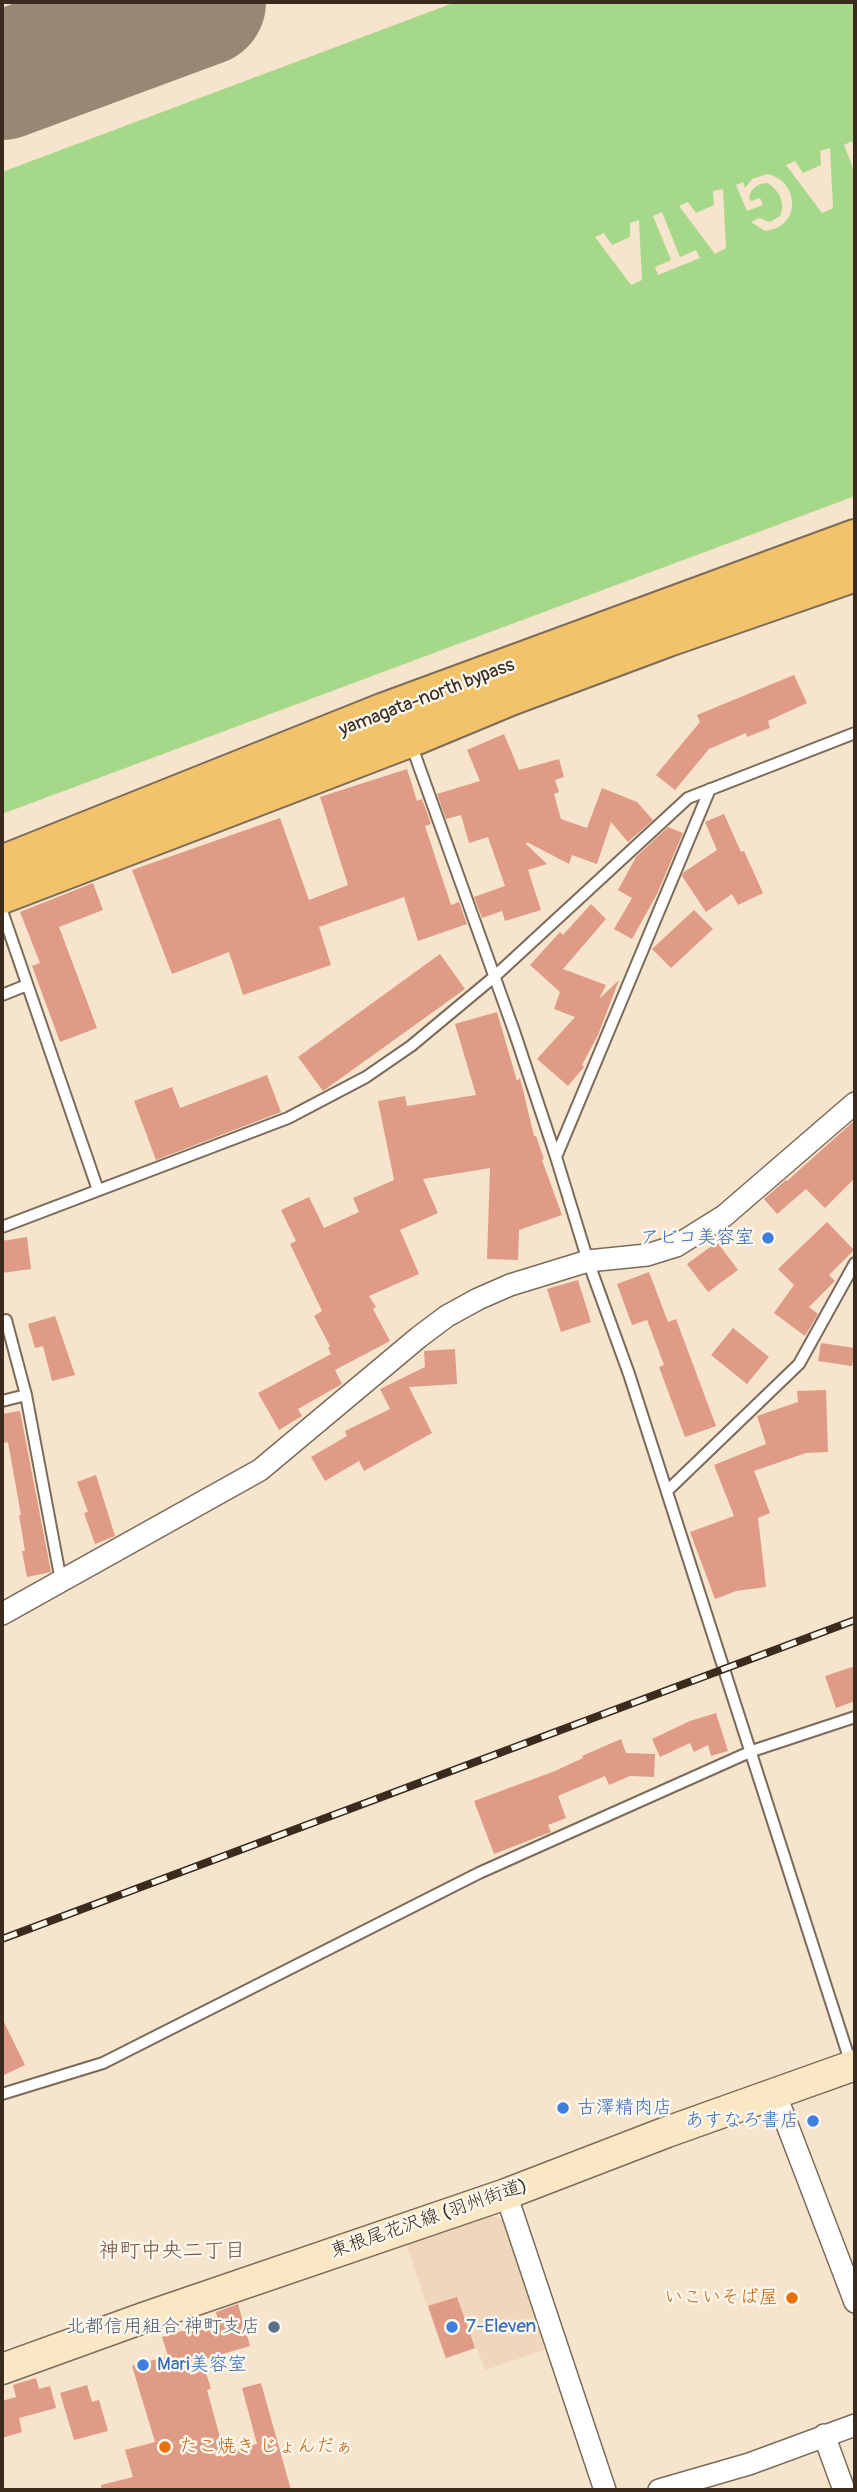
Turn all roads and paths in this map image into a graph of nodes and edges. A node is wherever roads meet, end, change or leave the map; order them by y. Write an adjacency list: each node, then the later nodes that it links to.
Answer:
1 (855, 539): 6 (highway, yamagata-north bypass)
2 (855, 572): 4 (highway, yamagata-north bypass)
3 (855, 733): 5 (lane)
4 (409, 738): 7 (highway, yamagata-north bypass); 9 (lane)
5 (710, 789): 9 (lane); 13 (lane)
6 (2, 865)
7 (2, 894)
8 (2, 911): 10 (lane)
9 (494, 977): 13 (lane); 14 (lane)
10 (27, 985): 11 (lane); 14 (lane)
11 (2, 995)
12 (855, 1103): 16 (street)
13 (556, 1157): 16 (lane)
14 (98, 1190): 15 (lane)
15 (2, 1227)
16 (587, 1261): 21 (lane); 22 (street)
17 (855, 1263): 21 (lane)
18 (6, 1320): 19 (lane)
19 (26, 1395): 20 (lane); 22 (lane)
20 (2, 1401)
21 (667, 1491): 25 (lane)
22 (61, 1581): 23 (street)
23 (2, 1614)
24 (855, 1717): 25 (lane)
25 (752, 1751): 26 (lane); 28 (lane)
26 (853, 2066): 27 (main road, 東根尾花沢線 (羽州街道))
27 (775, 2093): 29 (main road, 東根尾花沢線 (羽州街道)); 30 (street)
28 (2, 2094)
29 (506, 2194): 31 (main road, 東根尾花沢線 (羽州街道)); 35 (street)
30 (855, 2302)
31 (2, 2369)
32 (855, 2425): 33 (street)
33 (824, 2435): 34 (street); 36 (street)
34 (673, 2488)
35 (605, 2490)
36 (844, 2490)

